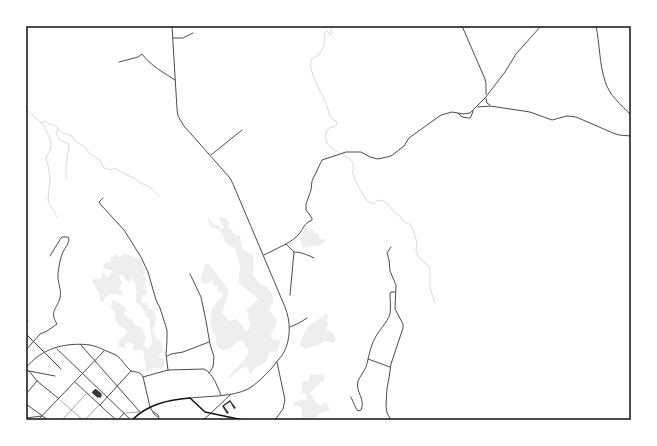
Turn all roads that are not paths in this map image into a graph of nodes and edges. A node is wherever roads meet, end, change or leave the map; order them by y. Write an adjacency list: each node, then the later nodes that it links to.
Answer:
1 (172, 26): 6 (street)
2 (462, 26): 9 (street)
3 (541, 26): 9 (street)
4 (596, 26): 14 (street)
5 (193, 33): 6 (street)
6 (173, 38): 8 (street)
7 (119, 62): 8 (street)
8 (176, 81): 17 (street)
9 (486, 96): 10 (street); 11 (street)
10 (490, 106): 11 (street); 16 (street)
11 (476, 107): 12 (street)
12 (474, 110): 13 (street); 13 (street)
13 (458, 113): 19 (street)
14 (631, 115)
15 (242, 130): 17 (street)
16 (631, 136)
17 (210, 156): 22 (street)
18 (103, 198): 47 (street)
19 (286, 244): 21 (street); 22 (street)
20 (391, 247): 26 (street)
21 (294, 252): 24 (street); 27 (street)
22 (263, 255): 31 (street)
23 (50, 256): 33 (street)
24 (314, 258)
25 (190, 274): 34 (street)
26 (395, 292): 41 (street); 44 (street)
27 (290, 295)
28 (307, 318): 31 (street)
29 (28, 321): 30 (street)
30 (26, 323)
31 (289, 327): 43 (street)
32 (26, 334): 33 (street)
33 (33, 342): 37 (street); 39 (street)
34 (209, 342): 40 (street); 50 (street)
35 (81, 345): 36 (street); 38 (street); 42 (street)
36 (56, 348): 39 (street); 51 (street)
37 (26, 350)
38 (105, 350): 42 (street); 49 (street)
39 (44, 353): 45 (street); 46 (street)
40 (167, 356)
41 (368, 359): 44 (street); 63 (street)
42 (95, 361): 51 (street); 56 (street)
43 (277, 362): 59 (street); 86 (street)
44 (390, 367): 87 (street)
45 (26, 369): 48 (street)
46 (61, 369)
47 (168, 370): 50 (street); 53 (street)
48 (29, 371): 52 (street); 54 (street)
49 (131, 371): 53 (street); 56 (street)
50 (209, 372): 60 (street)
51 (82, 374): 55 (street); 61 (street)
52 (55, 376)
53 (143, 377): 69 (street)
54 (37, 381): 58 (street); 65 (street)
55 (75, 382): 57 (street); 65 (street)
56 (117, 386): 61 (street); 71 (street)
57 (87, 393): 68 (street); 70 (street)
58 (26, 394)
59 (231, 394): 60 (street); 73 (street)
60 (221, 395): 62 (street)
61 (107, 396): 68 (street); 72 (street)
62 (197, 397): 64 (street); 66 (street)
63 (351, 397)
64 (190, 398): 66 (main road); 69 (main road)
65 (59, 399): 70 (street); 74 (street)
66 (195, 402): 73 (main road)
67 (26, 404): 74 (street)
68 (100, 404): 80 (street); 81 (street)
69 (150, 408): 71 (main road); 83 (street)
70 (72, 410): 78 (street); 79 (street)
71 (140, 412): 72 (street); 82 (main road)
72 (124, 413): 81 (street); 82 (street)
73 (210, 413): 84 (street); 85 (main road)
74 (43, 416): 75 (street); 76 (street); 77 (street)
75 (26, 418)
76 (38, 420)
77 (48, 420)
78 (62, 420)
79 (83, 420)
80 (85, 420)
81 (117, 420)
82 (132, 420)
83 (161, 420)
84 (203, 420)
85 (243, 420)
86 (275, 420)
87 (391, 420)

